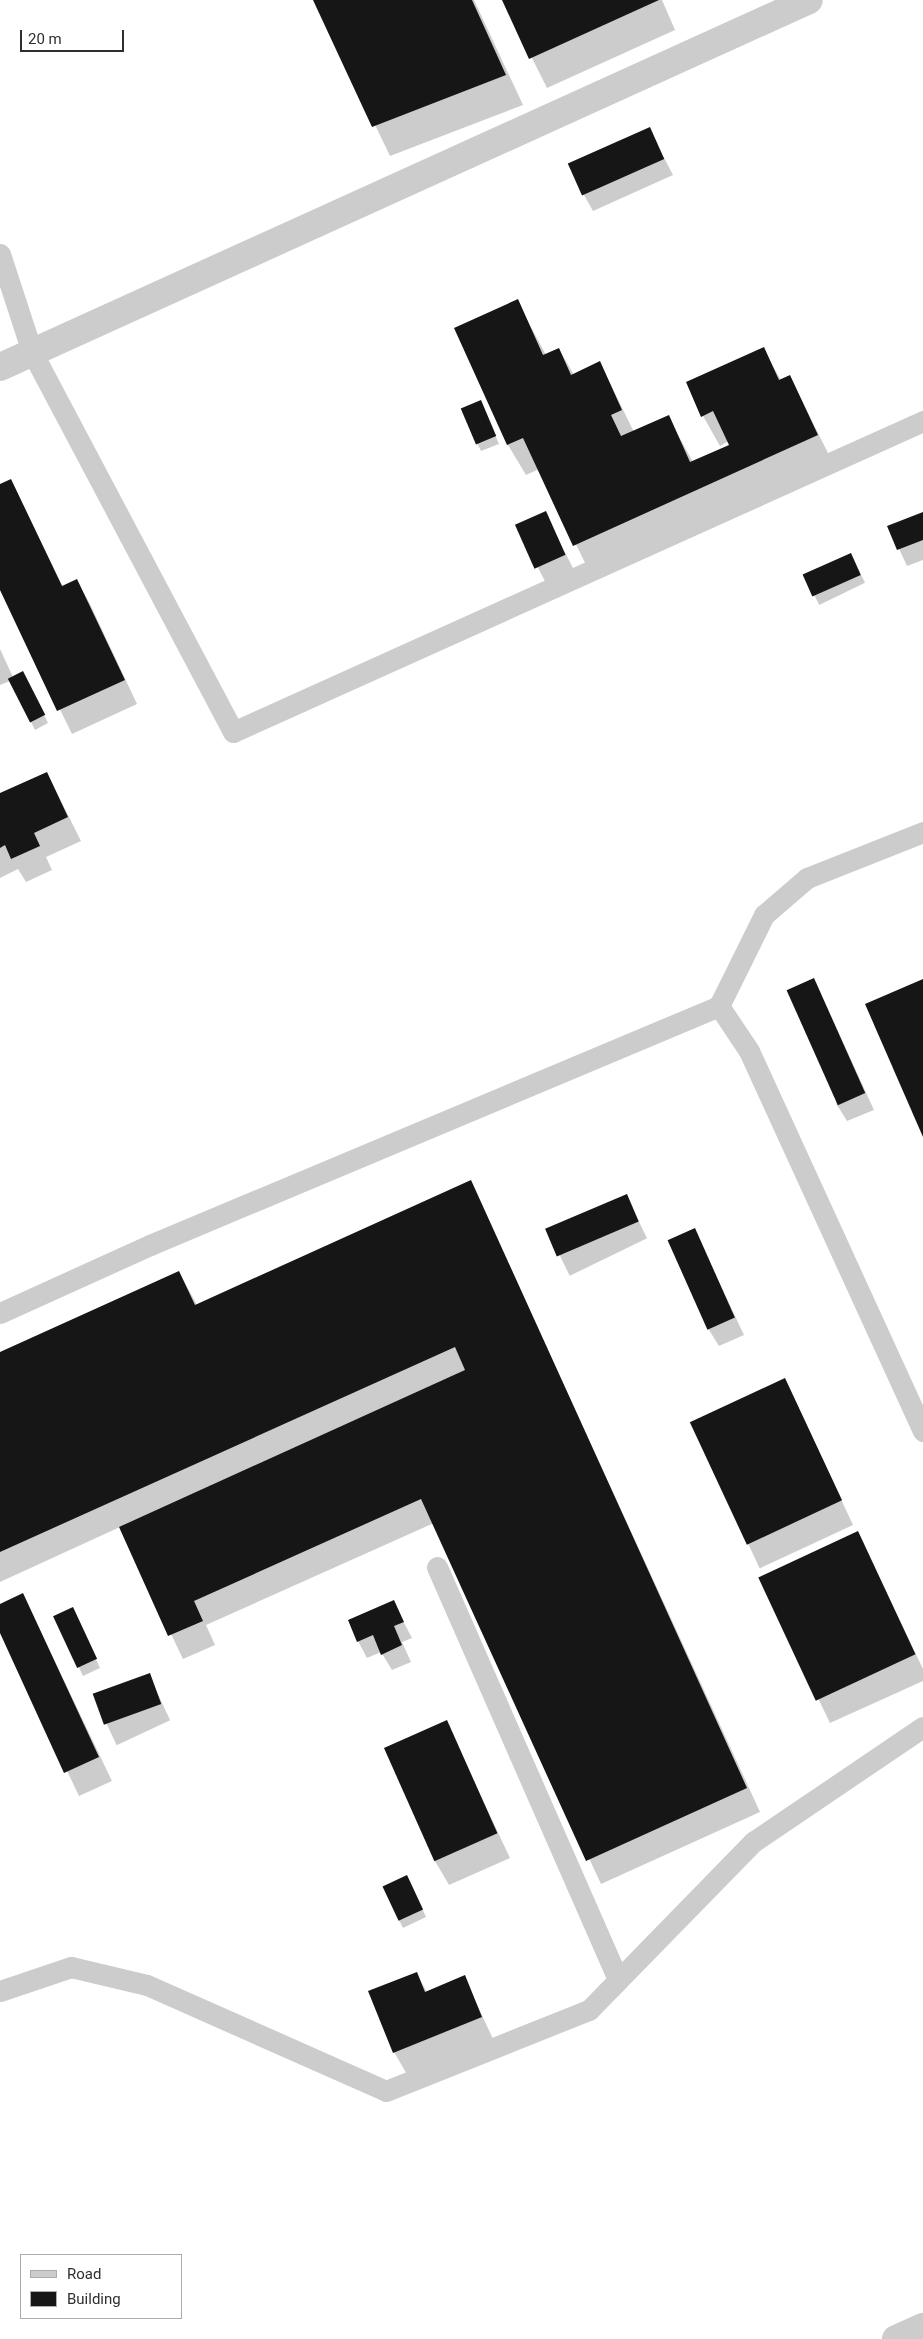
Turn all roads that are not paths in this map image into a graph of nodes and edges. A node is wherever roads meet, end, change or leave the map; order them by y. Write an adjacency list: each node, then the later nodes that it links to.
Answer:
1 (809, 0): 3 (street)
2 (0, 254): 3 (lane)
3 (32, 352): 4 (street); 5 (lane)
4 (0, 367)
5 (923, 421)
6 (923, 832): 7 (lane)
7 (719, 1006): 8 (lane); 9 (lane)
8 (0, 1313)
9 (923, 1431)
10 (437, 1567): 12 (lane)
11 (923, 1727): 12 (lane)
12 (618, 1980): 13 (lane)
13 (0, 1991)
14 (923, 2327): 15 (street)
15 (896, 2339)

